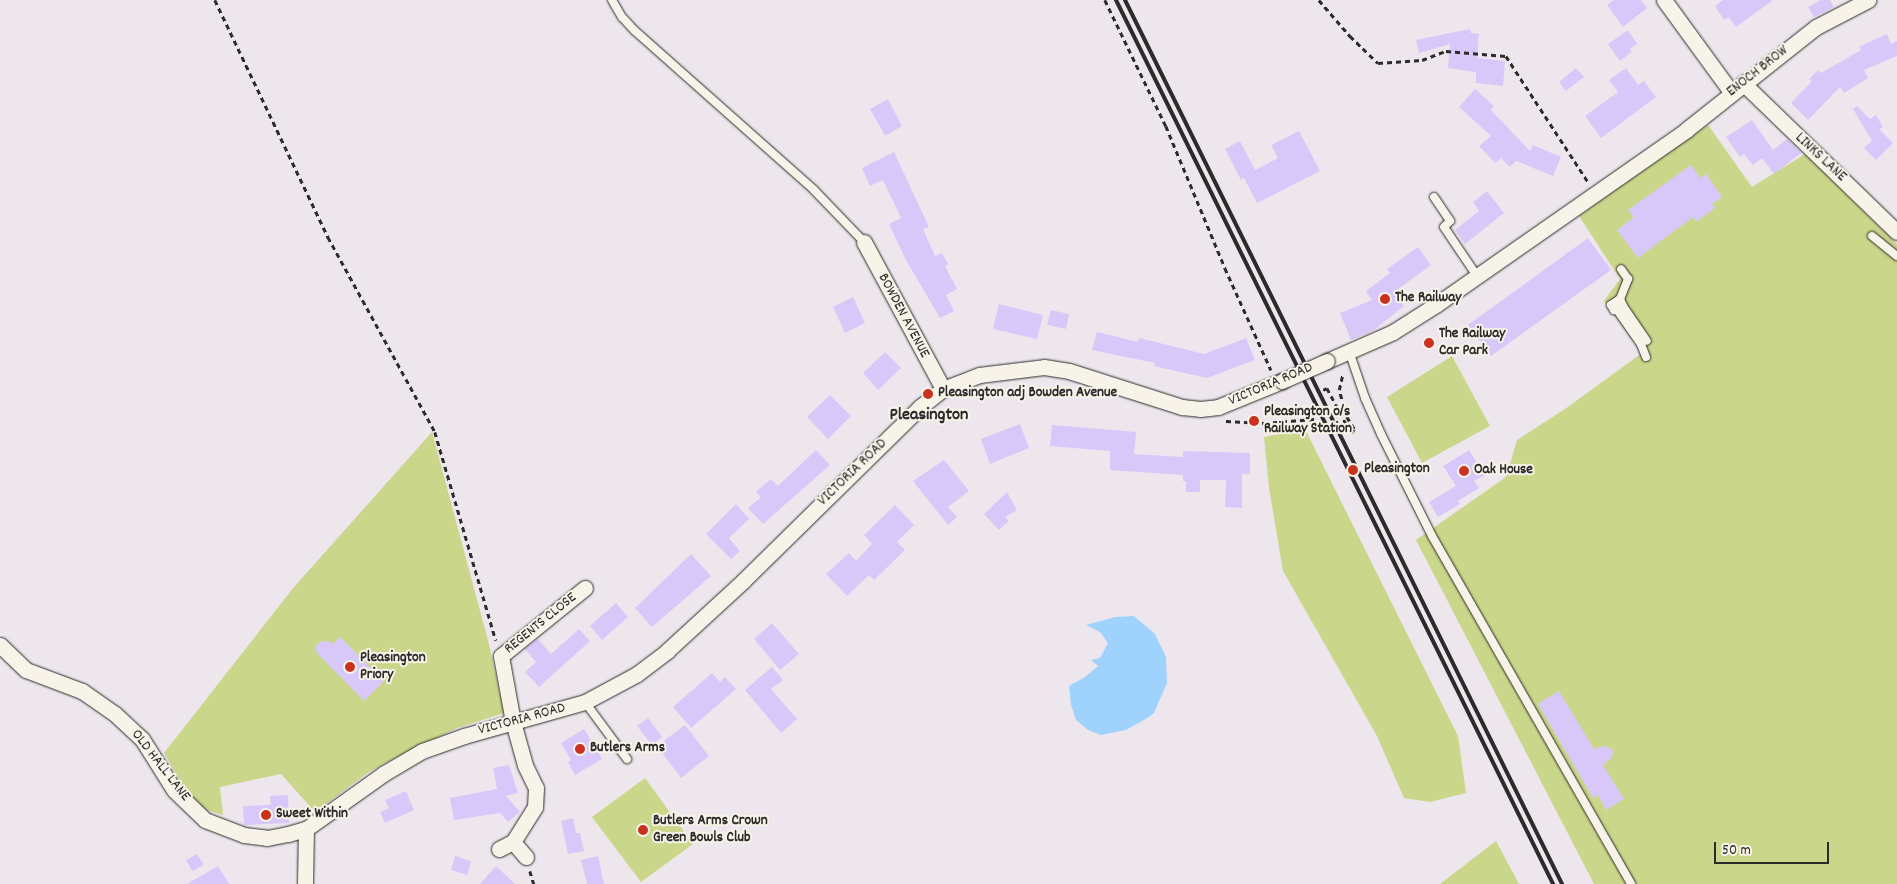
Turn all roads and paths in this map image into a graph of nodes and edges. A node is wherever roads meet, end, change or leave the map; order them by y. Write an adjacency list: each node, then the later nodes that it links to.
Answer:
1 (215, 0): 28 (path)
2 (612, 0): 13 (lane)
3 (1104, 0): 21 (path)
4 (1319, 0): 9 (path)
5 (1664, 0): 7 (street, LINKS LANE)
6 (1868, 0): 7 (street, ENOCH BROW)
7 (1737, 88): 8 (street, ENOCH BROW); 11 (street, LINKS LANE)
8 (1652, 152): 9 (street, VICTORIA ROAD)
9 (1595, 191): 16 (street, VICTORIA ROAD)
10 (1434, 198): 16 (lane)
11 (1897, 232)
12 (1872, 236): 14 (lane)
13 (864, 242): 22 (street, BOWDEN AVENUE)
14 (1897, 256)
15 (1621, 269): 17 (lane)
16 (1477, 276): 19 (street, VICTORIA ROAD)
17 (1620, 305): 18 (lane); 20 (lane)
18 (1647, 341)
19 (1347, 352): 21 (street, VICTORIA ROAD, bridge); 23 (path); 37 (lane)
20 (1646, 357)
21 (1279, 382): 22 (street, VICTORIA ROAD)
22 (943, 389): 29 (street, VICTORIA ROAD)
23 (1323, 390)
24 (1314, 419): 25 (path)
25 (1221, 420)
26 (585, 588): 28 (street, REGENTS CLOSE)
27 (0, 645): 32 (street, OLD HALL LANE)
28 (501, 656): 30 (street, REGENTS CLOSE)
29 (585, 702): 30 (street, VICTORIA ROAD); 31 (lane)
30 (513, 722): 32 (street, VICTORIA ROAD); 33 (street, REGENTS CLOSE)
31 (627, 759)
32 (306, 828): 36 (street)
33 (513, 842): 34 (street); 35 (street)
34 (499, 849)
35 (526, 857)
36 (304, 884)
37 (1631, 884)

